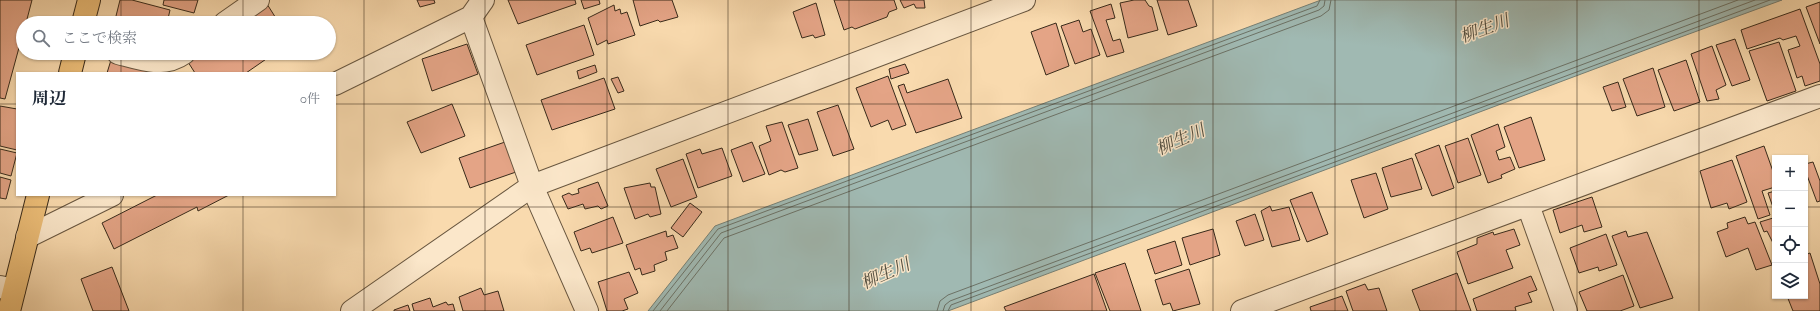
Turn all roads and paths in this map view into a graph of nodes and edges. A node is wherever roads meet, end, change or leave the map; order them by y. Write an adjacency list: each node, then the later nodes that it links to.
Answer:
1 (89, 0): 5 (main road)
2 (258, 0): 6 (street)
3 (1024, 0): 13 (street)
4 (477, 8): 11 (street); 13 (street)
5 (85, 16)
6 (235, 16)
7 (73, 60): 10 (main road)
8 (146, 60): 9 (street)
9 (172, 60)
10 (70, 72)
11 (336, 83)
12 (1820, 96): 16 (street)
13 (532, 186): 20 (street); 21 (street)
14 (38, 196): 17 (main road)
15 (110, 196): 17 (street)
16 (1528, 205): 22 (street); 23 (street)
17 (27, 237): 18 (main road)
18 (7, 288): 19 (main road)
19 (9, 311)
20 (352, 311)
21 (587, 311)
22 (1242, 311)
23 (1566, 311)

